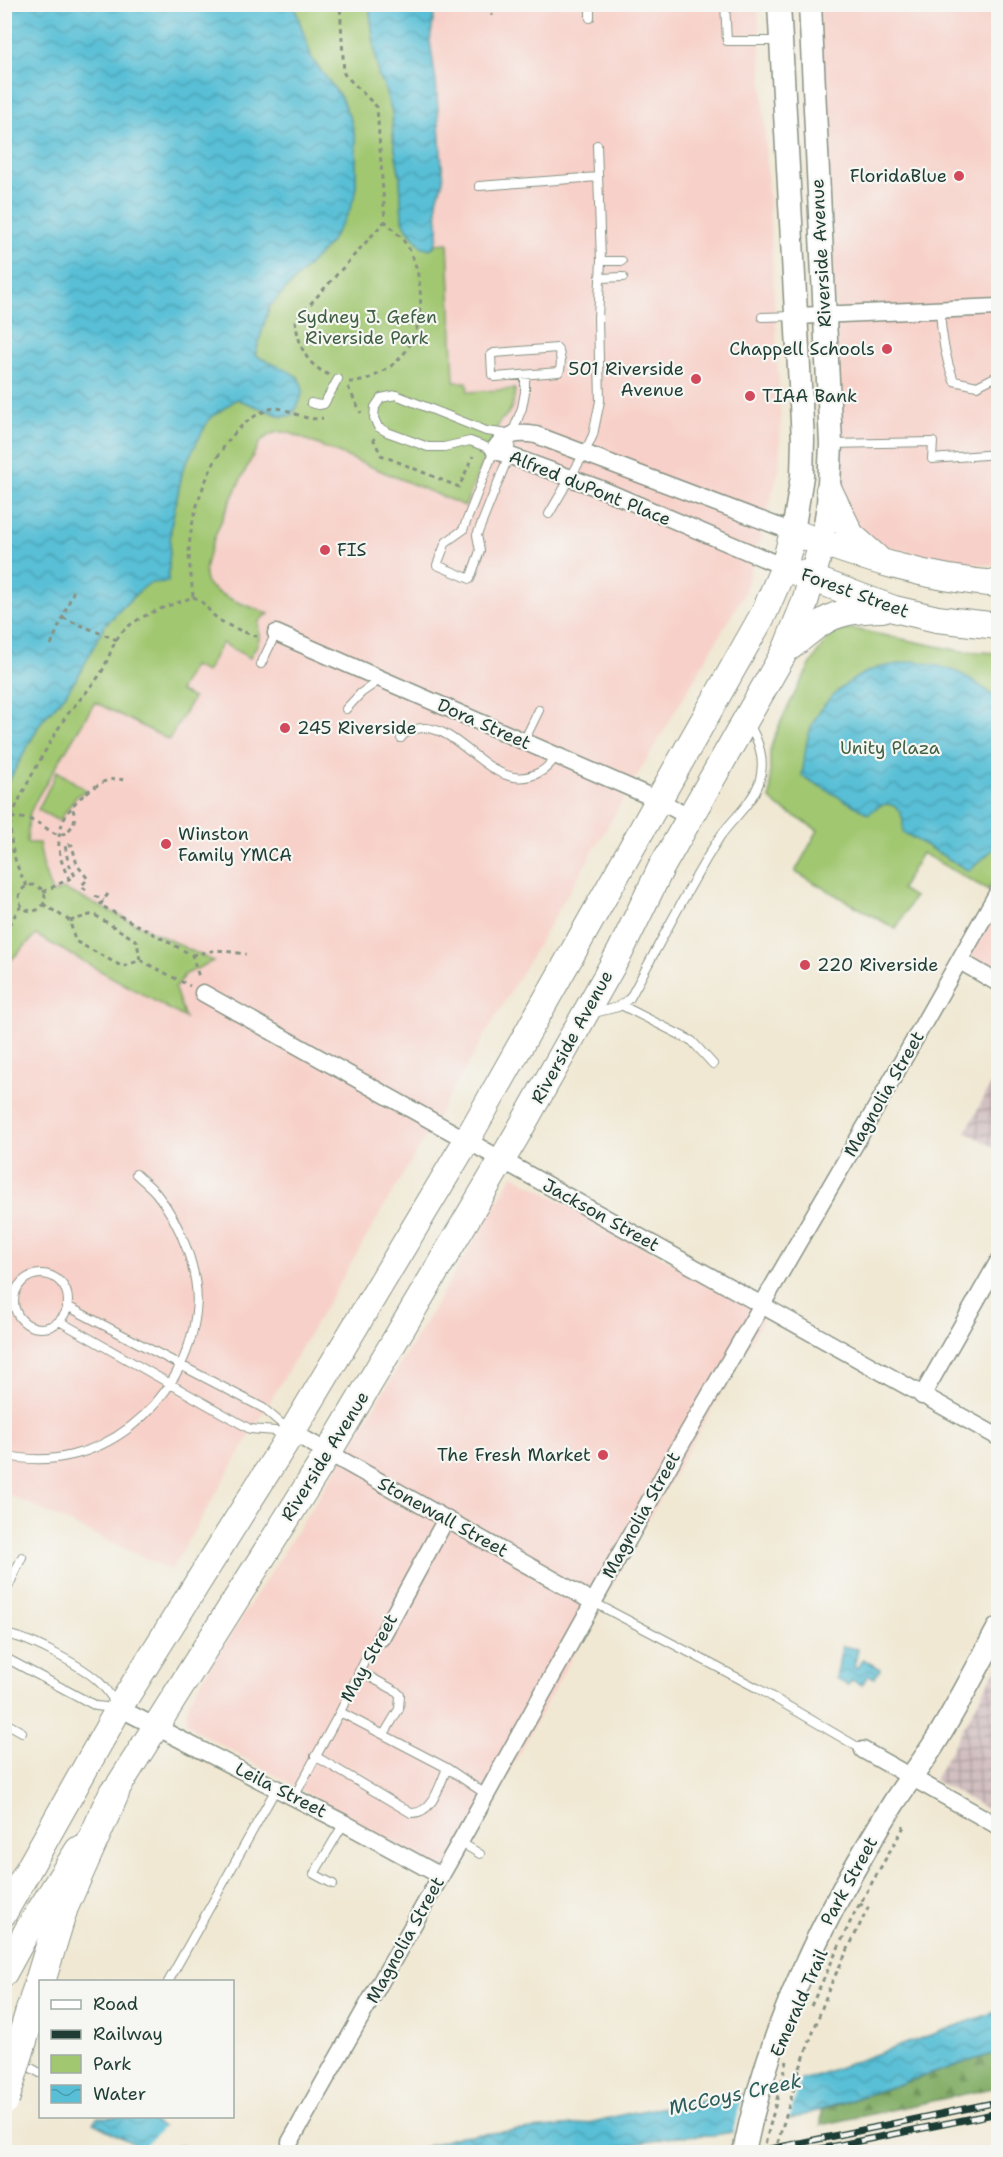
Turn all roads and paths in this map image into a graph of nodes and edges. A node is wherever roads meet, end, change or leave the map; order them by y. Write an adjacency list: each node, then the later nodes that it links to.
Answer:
1 (340, 4): 14 (path)
2 (491, 4): 7 (path)
3 (590, 4): 8 (lane)
4 (725, 4): 9 (lane)
5 (778, 4): 9 (main road, Riverside Avenue)
6 (810, 4): 10 (main road, Riverside Avenue)
7 (492, 16)
8 (590, 18)
9 (781, 41): 10 (main road); 23 (main road, Riverside Avenue)
10 (813, 82): 21 (main road, Riverside Avenue)
11 (597, 145): 12 (lane)
12 (598, 177): 13 (lane); 15 (lane)
13 (479, 186)
14 (386, 221): 26 (path); 26 (path)
15 (601, 261): 16 (lane); 18 (lane)
16 (622, 261)
17 (623, 277): 18 (lane)
18 (601, 278): 32 (lane)
19 (999, 307): 20 (street)
20 (940, 309): 21 (street); 24 (lane)
21 (824, 315): 23 (street); 30 (main road, Riverside Avenue)
22 (762, 316): 23 (lane)
23 (797, 316): 38 (main road, Riverside Avenue)
24 (999, 373)
25 (525, 375): 25 (lane); 29 (lane)
26 (338, 379): 27 (lane)
27 (311, 403)
28 (262, 412): 46 (path)
29 (512, 434): 31 (street, Alfred duPont Place); 31 (lane); 32 (street, Alfred duPont Place)
30 (831, 444): 33 (lane); 35 (main road, Riverside Avenue)
31 (501, 453): 34 (street, Alfred duPont Place); 37 (lane); 39 (lane)
32 (584, 454): 34 (lane); 38 (street, Alfred duPont Place)
33 (999, 454)
34 (571, 478): 36 (lane); 42 (street, Alfred duPont Place)
35 (829, 490): 40 (main road, Riverside Avenue); 41 (main road)
36 (549, 514)
37 (463, 530): 39 (lane); 39 (lane)
38 (793, 532): 40 (main road, Forest Street); 42 (main road, Riverside Avenue)
39 (477, 535)
40 (822, 543): 41 (main road, Forest Street); 43 (main road, Riverside Avenue)
41 (881, 562): 44 (main road, Forest Street)
42 (784, 567): 43 (main road, Forest Street); 64 (main road, Riverside Avenue)
43 (813, 578): 47 (main road, Forest Street); 54 (main road, Riverside Avenue)
44 (999, 584)
45 (74, 590): 48 (path)
46 (193, 597): 51 (path); 52 (path)
47 (894, 609): 49 (main road, Forest Street); 54 (main road)
48 (62, 618): 52 (path); 53 (path)
49 (999, 626)
50 (276, 633): 55 (lane); 56 (street, Dora Street)
51 (257, 637)
52 (117, 640): 66 (path)
53 (51, 645)
54 (785, 651): 59 (main road, Riverside Avenue)
55 (261, 664)
56 (381, 679): 57 (lane); 61 (street, Dora Street)
57 (346, 709)
58 (539, 710): 61 (lane)
59 (746, 720): 67 (main road, Riverside Avenue); 87 (lane)
60 (401, 738): 62 (lane)
61 (524, 741): 62 (street, Dora Street)
62 (558, 756): 64 (street, Dora Street)
63 (128, 781): 65 (path)
64 (658, 800): 67 (street, Dora Street); 90 (main road, Riverside Avenue)
65 (71, 807): 68 (path); 68 (path)
66 (11, 818): 68 (path); 70 (path)
67 (691, 818): 88 (main road, Riverside Avenue)
68 (59, 835): 69 (path)
69 (70, 880): 71 (path); 72 (path)
70 (27, 886): 72 (path); 78 (path)
71 (88, 891)
72 (43, 892): 77 (path)
73 (999, 892): 84 (street, Magnolia Street)
74 (108, 894): 76 (path)
75 (95, 896): 76 (path)
76 (104, 900): 82 (path)
77 (43, 904): 78 (path); 79 (path)
78 (21, 906): 80 (path)
79 (70, 921): 83 (path); 83 (path)
80 (4, 932)
81 (246, 954): 82 (path)
82 (192, 955): 86 (path)
83 (140, 960): 86 (path)
84 (960, 961): 85 (street); 94 (street, Magnolia Street)
85 (999, 983)
86 (203, 993): 90 (street, Jackson Street)
87 (621, 1005): 88 (lane); 89 (lane)
88 (584, 1016): 91 (main road, Riverside Avenue)
89 (713, 1064)
90 (467, 1140): 91 (street, Jackson Street); 100 (main road, Riverside Avenue)
91 (503, 1160): 94 (street, Jackson Street); 102 (main road, Riverside Avenue)
92 (136, 1174): 97 (lane)
93 (999, 1262): 99 (street)
94 (762, 1304): 99 (street, Jackson Street); 107 (street, Magnolia Street)
95 (67, 1306): 96 (lane); 96 (lane); 97 (lane)
96 (59, 1321): 98 (lane)
97 (180, 1365): 98 (lane); 100 (lane)
98 (171, 1384): 100 (lane); 103 (lane)
99 (922, 1396): 101 (street, Jackson Street)
100 (292, 1432): 102 (street, Stonewall Street); 113 (main road, Riverside Avenue)
101 (999, 1437)
102 (328, 1453): 104 (street, Stonewall Street); 116 (main road, Riverside Avenue)
103 (4, 1455)
104 (446, 1519): 107 (street, Stonewall Street); 110 (street, May Street)
105 (22, 1557): 106 (lane)
106 (4, 1596)
107 (593, 1602): 119 (lane); 125 (street, Magnolia Street)
108 (999, 1629): 122 (main road, Park Street)
109 (4, 1635): 113 (lane)
110 (381, 1638): 112 (lane, May Street)
111 (4, 1657): 113 (lane)
112 (359, 1671): 114 (lane, May Street); 118 (lane)
113 (119, 1708): 116 (street, Leila Street); 135 (main road, Riverside Avenue)
114 (340, 1712): 118 (lane); 120 (lane, May Street)
115 (4, 1722): 117 (lane)
116 (156, 1726): 123 (street, Leila Street); 124 (main road, Riverside Avenue)
117 (22, 1732)
118 (384, 1734): 121 (lane)
119 (862, 1750): 122 (street)
120 (315, 1756): 121 (lane); 126 (lane, May Street)
121 (447, 1768): 125 (lane)
122 (911, 1778): 129 (street); 142 (main road, Park Street)
123 (276, 1789): 126 (street, Leila Street); 138 (lane)
124 (114, 1793): 136 (main road, Riverside Avenue); 137 (highway, bridge)
125 (487, 1795): 130 (street, Magnolia Street)
126 (294, 1797): 127 (street, Leila Street)
127 (344, 1823): 132 (street, Leila Street); 133 (lane)
128 (906, 1823): 134 (path, Emerald Trail)
129 (999, 1826)
130 (460, 1842): 131 (lane); 132 (street, Magnolia Street)
131 (480, 1854)
132 (441, 1876): 145 (street, Magnolia Street)
133 (333, 1884)
134 (860, 1904): 140 (path, Emerald Trail); 148 (path, Emerald Trail, bridge)
135 (4, 1913)
136 (4, 1973)
137 (41, 1980)
138 (169, 1980)
139 (39, 1986): 144 (highway, bridge)
140 (808, 2012)
141 (4, 2055): 143 (lane)
142 (782, 2055): 146 (main road, Park Street); 147 (path, Emerald Trail, bridge)
143 (39, 2072)
144 (4, 2100)
145 (290, 2142)
146 (744, 2152)
147 (763, 2152)
148 (775, 2152)

